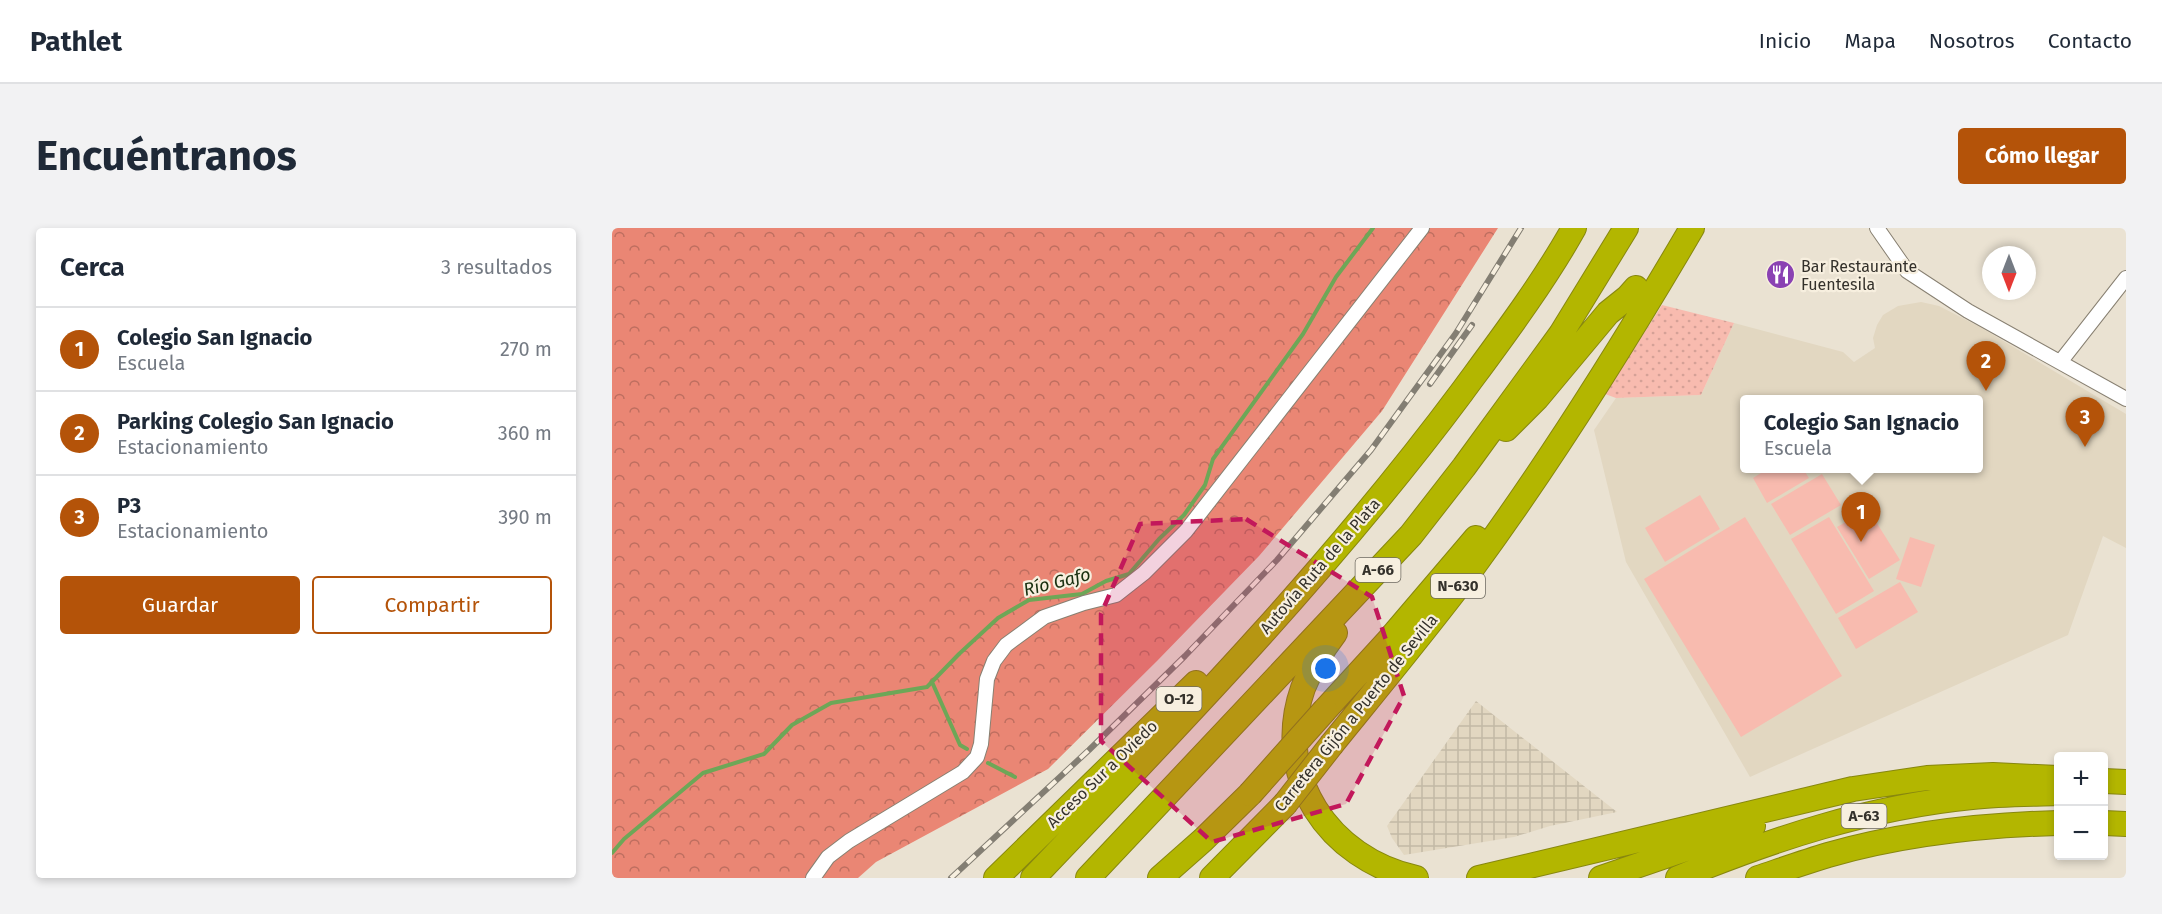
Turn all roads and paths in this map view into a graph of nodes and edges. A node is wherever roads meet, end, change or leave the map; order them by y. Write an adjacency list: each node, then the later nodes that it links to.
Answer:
1 (1422, 228): 24 (street)
2 (1574, 228): 12 (highway, Autovía Ruta de la Plata / A-66)
3 (1626, 228): 11 (highway, A-66)
4 (1692, 228): 10 (highway, Carretera Gijón a Puerto de Sevilla / N-630)
5 (1877, 228): 8 (street)
6 (2126, 278): 8 (street)
7 (1636, 288): 11 (highway)
8 (2061, 361): 9 (street)
9 (2126, 399)
10 (1574, 421): 28 (highway, Carretera Gijón a Puerto de Sevilla / N-630, bridge); 29 (highway, Carretera Gijón a Puerto de Sevilla / N-630, bridge)
11 (1464, 467): 13 (highway, A-66)
12 (1362, 519): 25 (highway, Acceso Sur a Oviedo / O-12); 26 (highway, Autovía Ruta de la Plata / A-66)
13 (1411, 535): 27 (highway, A-66); 30 (highway)
14 (1993, 775): 15 (highway); 31 (highway); 32 (highway)
15 (2054, 778)
16 (2108, 780): 17 (highway)
17 (2126, 782)
18 (2054, 793): 33 (highway, A-63)
19 (2108, 793): 20 (highway)
20 (2126, 794)
21 (2054, 823): 34 (highway, A-63)
22 (2108, 823): 23 (highway)
23 (2126, 824)
24 (813, 878)
25 (996, 878)
26 (1033, 878)
27 (1088, 878)
28 (1160, 878)
29 (1212, 878)
30 (1416, 878)
31 (1479, 878)
32 (1601, 878)
33 (1678, 878)
34 (1758, 878)

